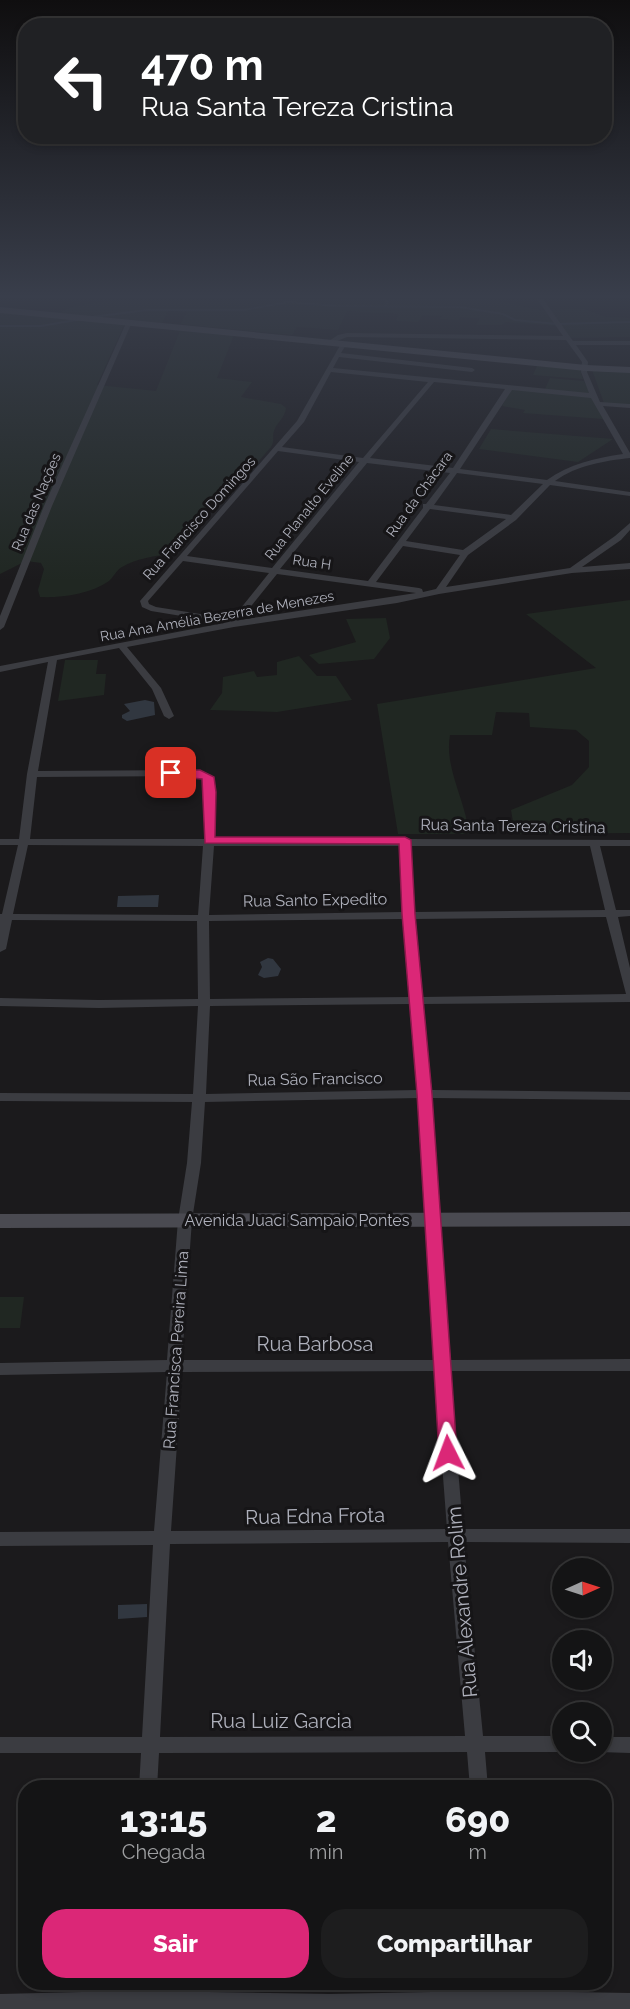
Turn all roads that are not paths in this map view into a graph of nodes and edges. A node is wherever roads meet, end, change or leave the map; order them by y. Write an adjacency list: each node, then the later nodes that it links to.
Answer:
1 (98, 393): 28 (street, Rua das Nações)
2 (316, 393): 10 (street, Rua Francisco Domingos)
3 (422, 393): 12 (street, Rua Planalto Eveline)
4 (506, 393): 13 (street, Rua da Chácara)
5 (559, 393): 7 (street)
6 (592, 393): 7 (street)
7 (593, 396): 8 (street)
8 (598, 404): 9 (street); 11 (street)
9 (630, 406)
10 (278, 449): 12 (street); 21 (street, Rua Francisco Domingos)
11 (629, 456): 14 (street)
12 (364, 461): 13 (street); 24 (street, Rua Planalto Eveline)
13 (453, 472): 14 (street); 16 (street, Rua da Chácara)
14 (549, 482): 15 (street); 17 (street)
15 (630, 494)
16 (426, 506): 17 (street); 19 (street, Rua da Chácara)
17 (513, 518): 20 (street)
18 (630, 525): 23 (street)
19 (400, 543): 20 (street); 25 (street, Rua da Chácara)
20 (465, 553): 26 (street)
21 (180, 558): 24 (street, Rua H); 27 (street, Rua Francisco Domingos)
22 (630, 566): 23 (street, Rua Ana Amélia Bezerra de Menezes)
23 (572, 570): 26 (street, Rua Ana Amélia Bezerra de Menezes)
24 (275, 571): 25 (street, Rua H); 27 (street, Rua Planalto Eveline)
25 (370, 584): 26 (street, Rua H)
26 (434, 592): 27 (street, Rua Ana Amélia Bezerra de Menezes)
27 (234, 623): 29 (street, Rua Ana Amélia Bezerra de Menezes)
28 (0, 627)
29 (121, 645): 30 (street, Rua Ana Amélia Bezerra de Menezes); 32 (street)
30 (52, 658): 31 (street, Rua Ana Amélia Bezerra de Menezes); 33 (street)
31 (0, 669)
32 (169, 716)
33 (32, 774): 34 (street, Rua Francisca Pereira Lima); 36 (street)
34 (209, 840): 35 (street, Rua Santa Tereza Cristina); 36 (street, Rua Santa Tereza Cristina); 44 (street, Rua Francisca Pereira Lima)
35 (405, 840): 38 (street, Rua Santa Tereza Cristina); 42 (street, Rua Alexandre Rolim)
36 (24, 841): 37 (street, Rua Santa Tereza Cristina); 43 (street)
37 (0, 842)
38 (594, 842): 39 (street, Rua Santa Tereza Cristina); 40 (street)
39 (630, 843)
40 (610, 913): 41 (street, Rua Santo Expedito); 42 (street, Rua Santo Expedito); 46 (street)
41 (630, 913)
42 (408, 914): 44 (street, Rua Santo Expedito); 48 (street, Rua Alexandre Rolim)
43 (4, 917): 44 (street, Rua Santo Expedito); 45 (street)
44 (203, 918): 50 (street, Rua Francisca Pereira Lima)
45 (0, 950)
46 (630, 992)
47 (630, 998): 48 (street)
48 (416, 1000): 50 (street); 51 (street, Rua Alexandre Rolim)
49 (0, 1002): 50 (street)
50 (204, 1003): 54 (street, Rua Francisca Pereira Lima)
51 (425, 1094): 52 (street, Rua São Francisco); 54 (street, Rua São Francisco); 58 (street, Rua Alexandre Rolim)
52 (630, 1096)
53 (0, 1097): 54 (street, Rua São Francisco)
54 (199, 1098): 56 (street, Rua Francisca Pereira Lima)
55 (630, 1219): 58 (street, Avenida Juaci Sampaio Pontes)
56 (185, 1220): 57 (street, Avenida Juaci Sampaio Pontes); 58 (street, Avenida Juaci Sampaio Pontes); 61 (street, Rua Francisca Pereira Lima)
57 (0, 1221)
58 (433, 1221): 59 (street, Rua Alexandre Rolim)
59 (442, 1364): 60 (street, Rua Barbosa); 61 (street, Rua Barbosa); 63 (street, Rua Alexandre Rolim)
60 (630, 1365)
61 (174, 1366): 62 (street, Rua Barbosa); 65 (street, Rua Francisca Pereira Lima)
62 (0, 1369)
63 (456, 1535): 64 (street, Rua Edna Frota); 65 (street, Rua Edna Frota); 67 (street, Rua Alexandre Rolim)
64 (630, 1536)
65 (162, 1538): 66 (street, Rua Edna Frota); 68 (street, Rua Francisca Pereira Lima)
66 (0, 1539)
67 (474, 1742): 68 (street, Rua Luiz Garcia); 69 (street, Rua Luiz Garcia); 74 (street, Rua Alexandre Rolim)
68 (150, 1744): 70 (street, Rua Luiz Garcia); 73 (street, Rua Francisca Pereira Lima)
69 (552, 1744)
70 (0, 1745)
71 (612, 1745): 72 (street)
72 (630, 1745)
73 (148, 1780)
74 (478, 1780)
75 (133, 1998): 76 (street); 78 (street)
76 (493, 1998): 77 (street)
77 (630, 2003)
78 (0, 2004)

